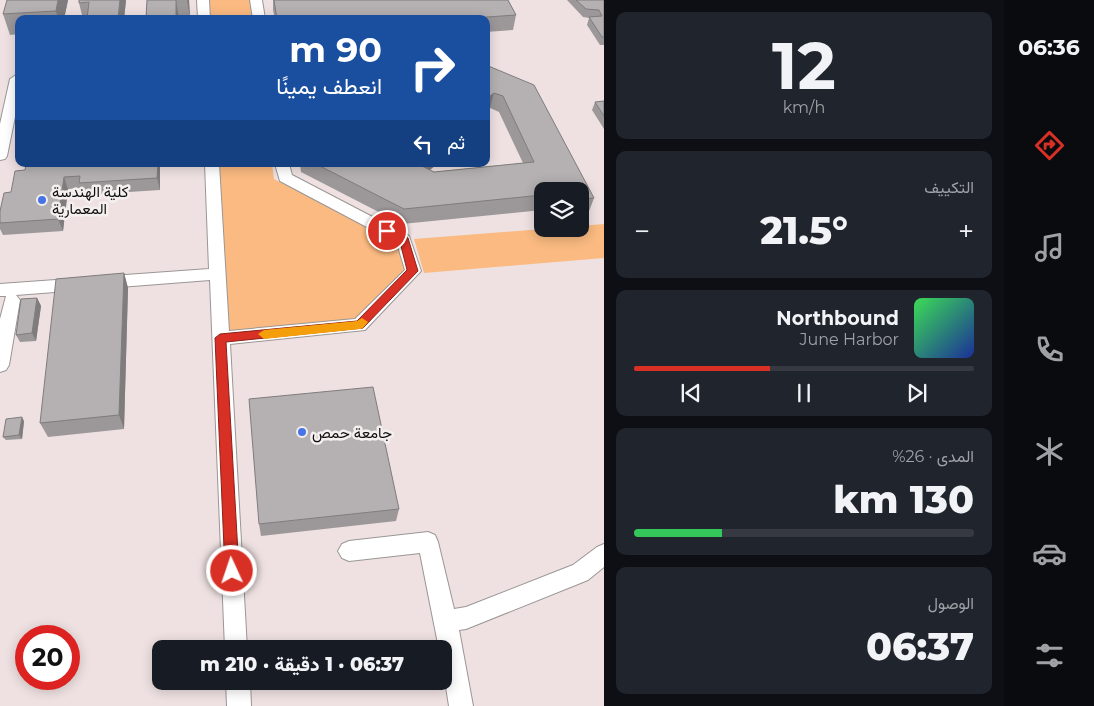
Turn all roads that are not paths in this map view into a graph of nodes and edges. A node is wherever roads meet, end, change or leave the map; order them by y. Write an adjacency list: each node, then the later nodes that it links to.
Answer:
1 (203, 0): 3 (lane)
2 (256, 0): 4 (lane)
3 (204, 15)
4 (258, 15)
5 (15, 78): 6 (lane)
6 (0, 80)
7 (15, 91): 8 (lane)
8 (0, 156)
9 (212, 167): 11 (lane)
10 (283, 167): 13 (lane)
11 (217, 274): 12 (lane); 13 (lane)
12 (6, 295): 14 (lane)
13 (220, 338): 18 (lane)
14 (0, 365)
15 (349, 551): 17 (lane)
16 (604, 554): 17 (lane)
17 (446, 621): 21 (lane)
18 (236, 640)
19 (238, 690): 20 (lane)
20 (239, 706)
21 (461, 706)

